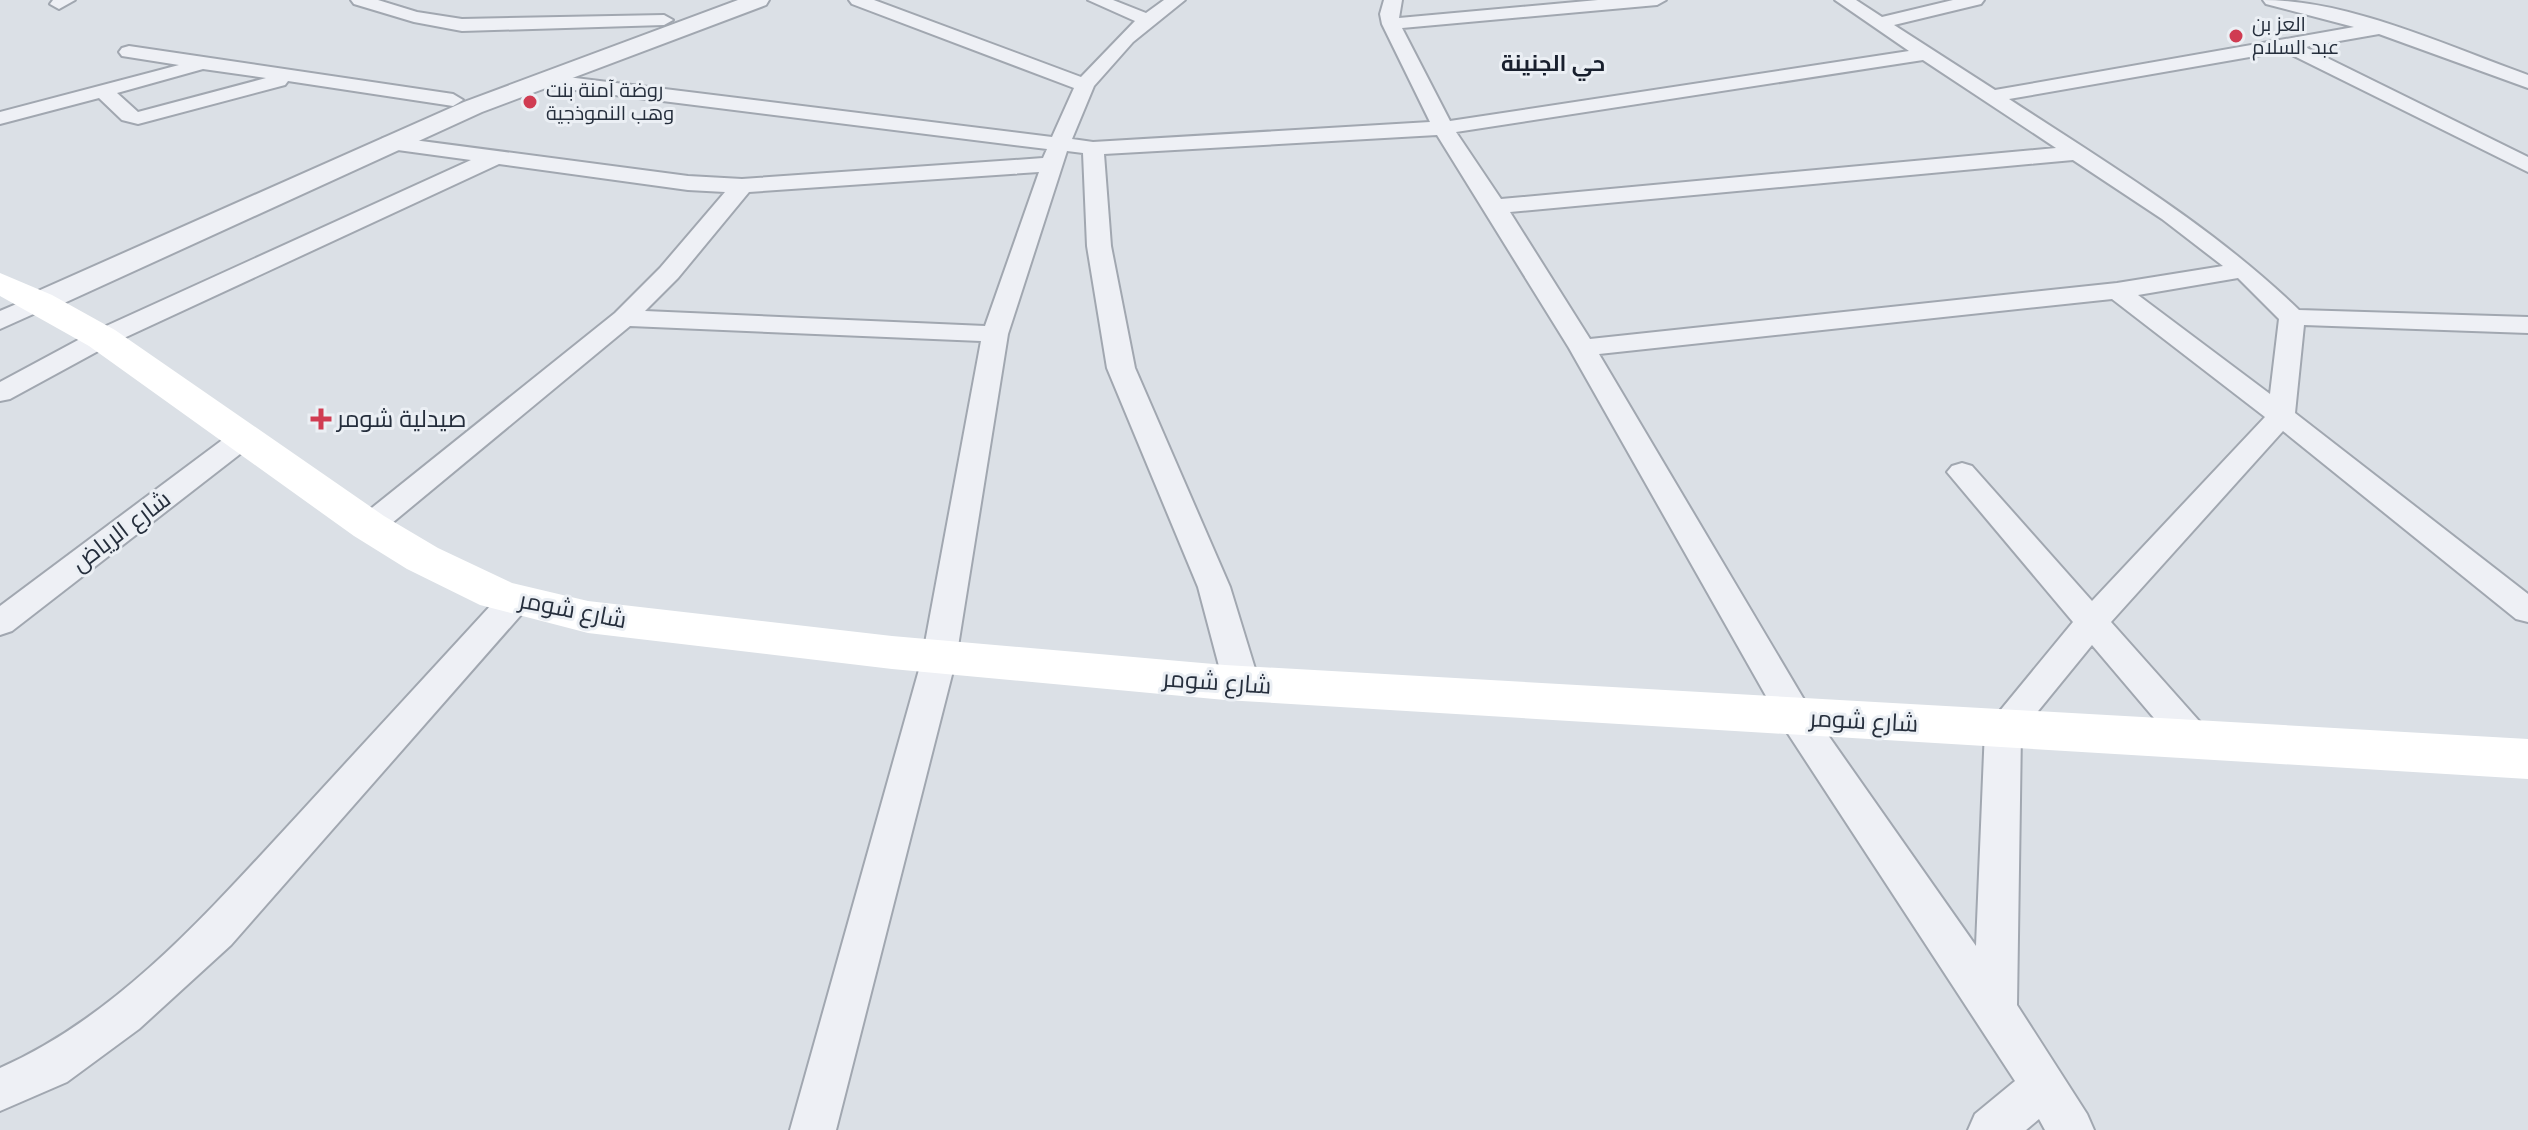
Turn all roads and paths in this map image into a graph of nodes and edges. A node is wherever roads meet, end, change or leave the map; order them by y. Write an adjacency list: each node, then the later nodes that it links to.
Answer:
1 (360, 0): 13 (street)
2 (722, 0): 13 (street)
3 (758, 0): 21 (street)
4 (858, 0): 23 (street)
5 (1097, 0): 12 (street)
6 (1176, 0): 12 (street)
7 (1657, 0): 11 (street)
8 (1844, 0): 14 (street)
9 (1975, 0): 14 (street)
10 (2272, 0): 15 (street)
11 (1392, 12): 28 (street)
12 (1146, 19): 23 (street)
13 (664, 20): 26 (street)
14 (1880, 23): 18 (street)
15 (2380, 28): 16 (street); 22 (street)
16 (2283, 43): 25 (street); 34 (street)
17 (129, 52): 19 (street)
18 (1927, 54): 25 (street); 28 (street)
19 (204, 65): 20 (street); 24 (street)
20 (289, 78): 24 (street); 26 (street)
21 (543, 80): 29 (street); 32 (street)
22 (2528, 82)
23 (1085, 85): 32 (street)
24 (104, 92): 27 (street)
25 (1994, 96): 31 (street)
26 (453, 100): 39 (street)
27 (0, 118)
28 (1443, 128): 30 (street); 36 (street)
29 (391, 143): 33 (street); 39 (street)
30 (1093, 148): 32 (street); 56 (street)
31 (2077, 153): 36 (street); 37 (street)
32 (1056, 154): 35 (street); 43 (street)
33 (494, 158): 35 (street); 44 (street)
34 (2528, 165)
35 (742, 186): 41 (street)
36 (1495, 206): 45 (street)
37 (2244, 270): 38 (street); 40 (street)
38 (2117, 291): 45 (street); 47 (street)
39 (12, 298): 44 (main road, شارع شومر)
40 (2292, 317): 42 (street); 47 (street)
41 (624, 318): 43 (street); 50 (street)
42 (2528, 325)
43 (995, 334): 55 (street)
44 (102, 338): 46 (street); 48 (main road, شارع شومر)
45 (1582, 348): 57 (street)
46 (0, 393)
47 (2281, 416): 52 (street); 54 (street)
48 (243, 438): 50 (main road, شارع شومر); 53 (street, شارع الرياض)
49 (1962, 472): 54 (street)
50 (369, 526): 51 (main road, شارع شومر)
51 (515, 600): 55 (main road, شارع شومر); 63 (street)
52 (2528, 611)
53 (0, 623)
54 (2091, 623): 58 (street); 59 (street)
55 (939, 659): 56 (main road, شارع شومر); 64 (street)
56 (1242, 685): 57 (main road, شارع شومر)
57 (1796, 717): 58 (main road, شارع شومر); 61 (street)
58 (2003, 729): 59 (main road, شارع شومر); 61 (street)
59 (2195, 741): 60 (main road, شارع شومر)
60 (2528, 759)
61 (1995, 1009): 62 (street)
62 (2042, 1088): 65 (street); 66 (street)
63 (0, 1090)
64 (813, 1130)
65 (1991, 1130)
66 (2071, 1130)

